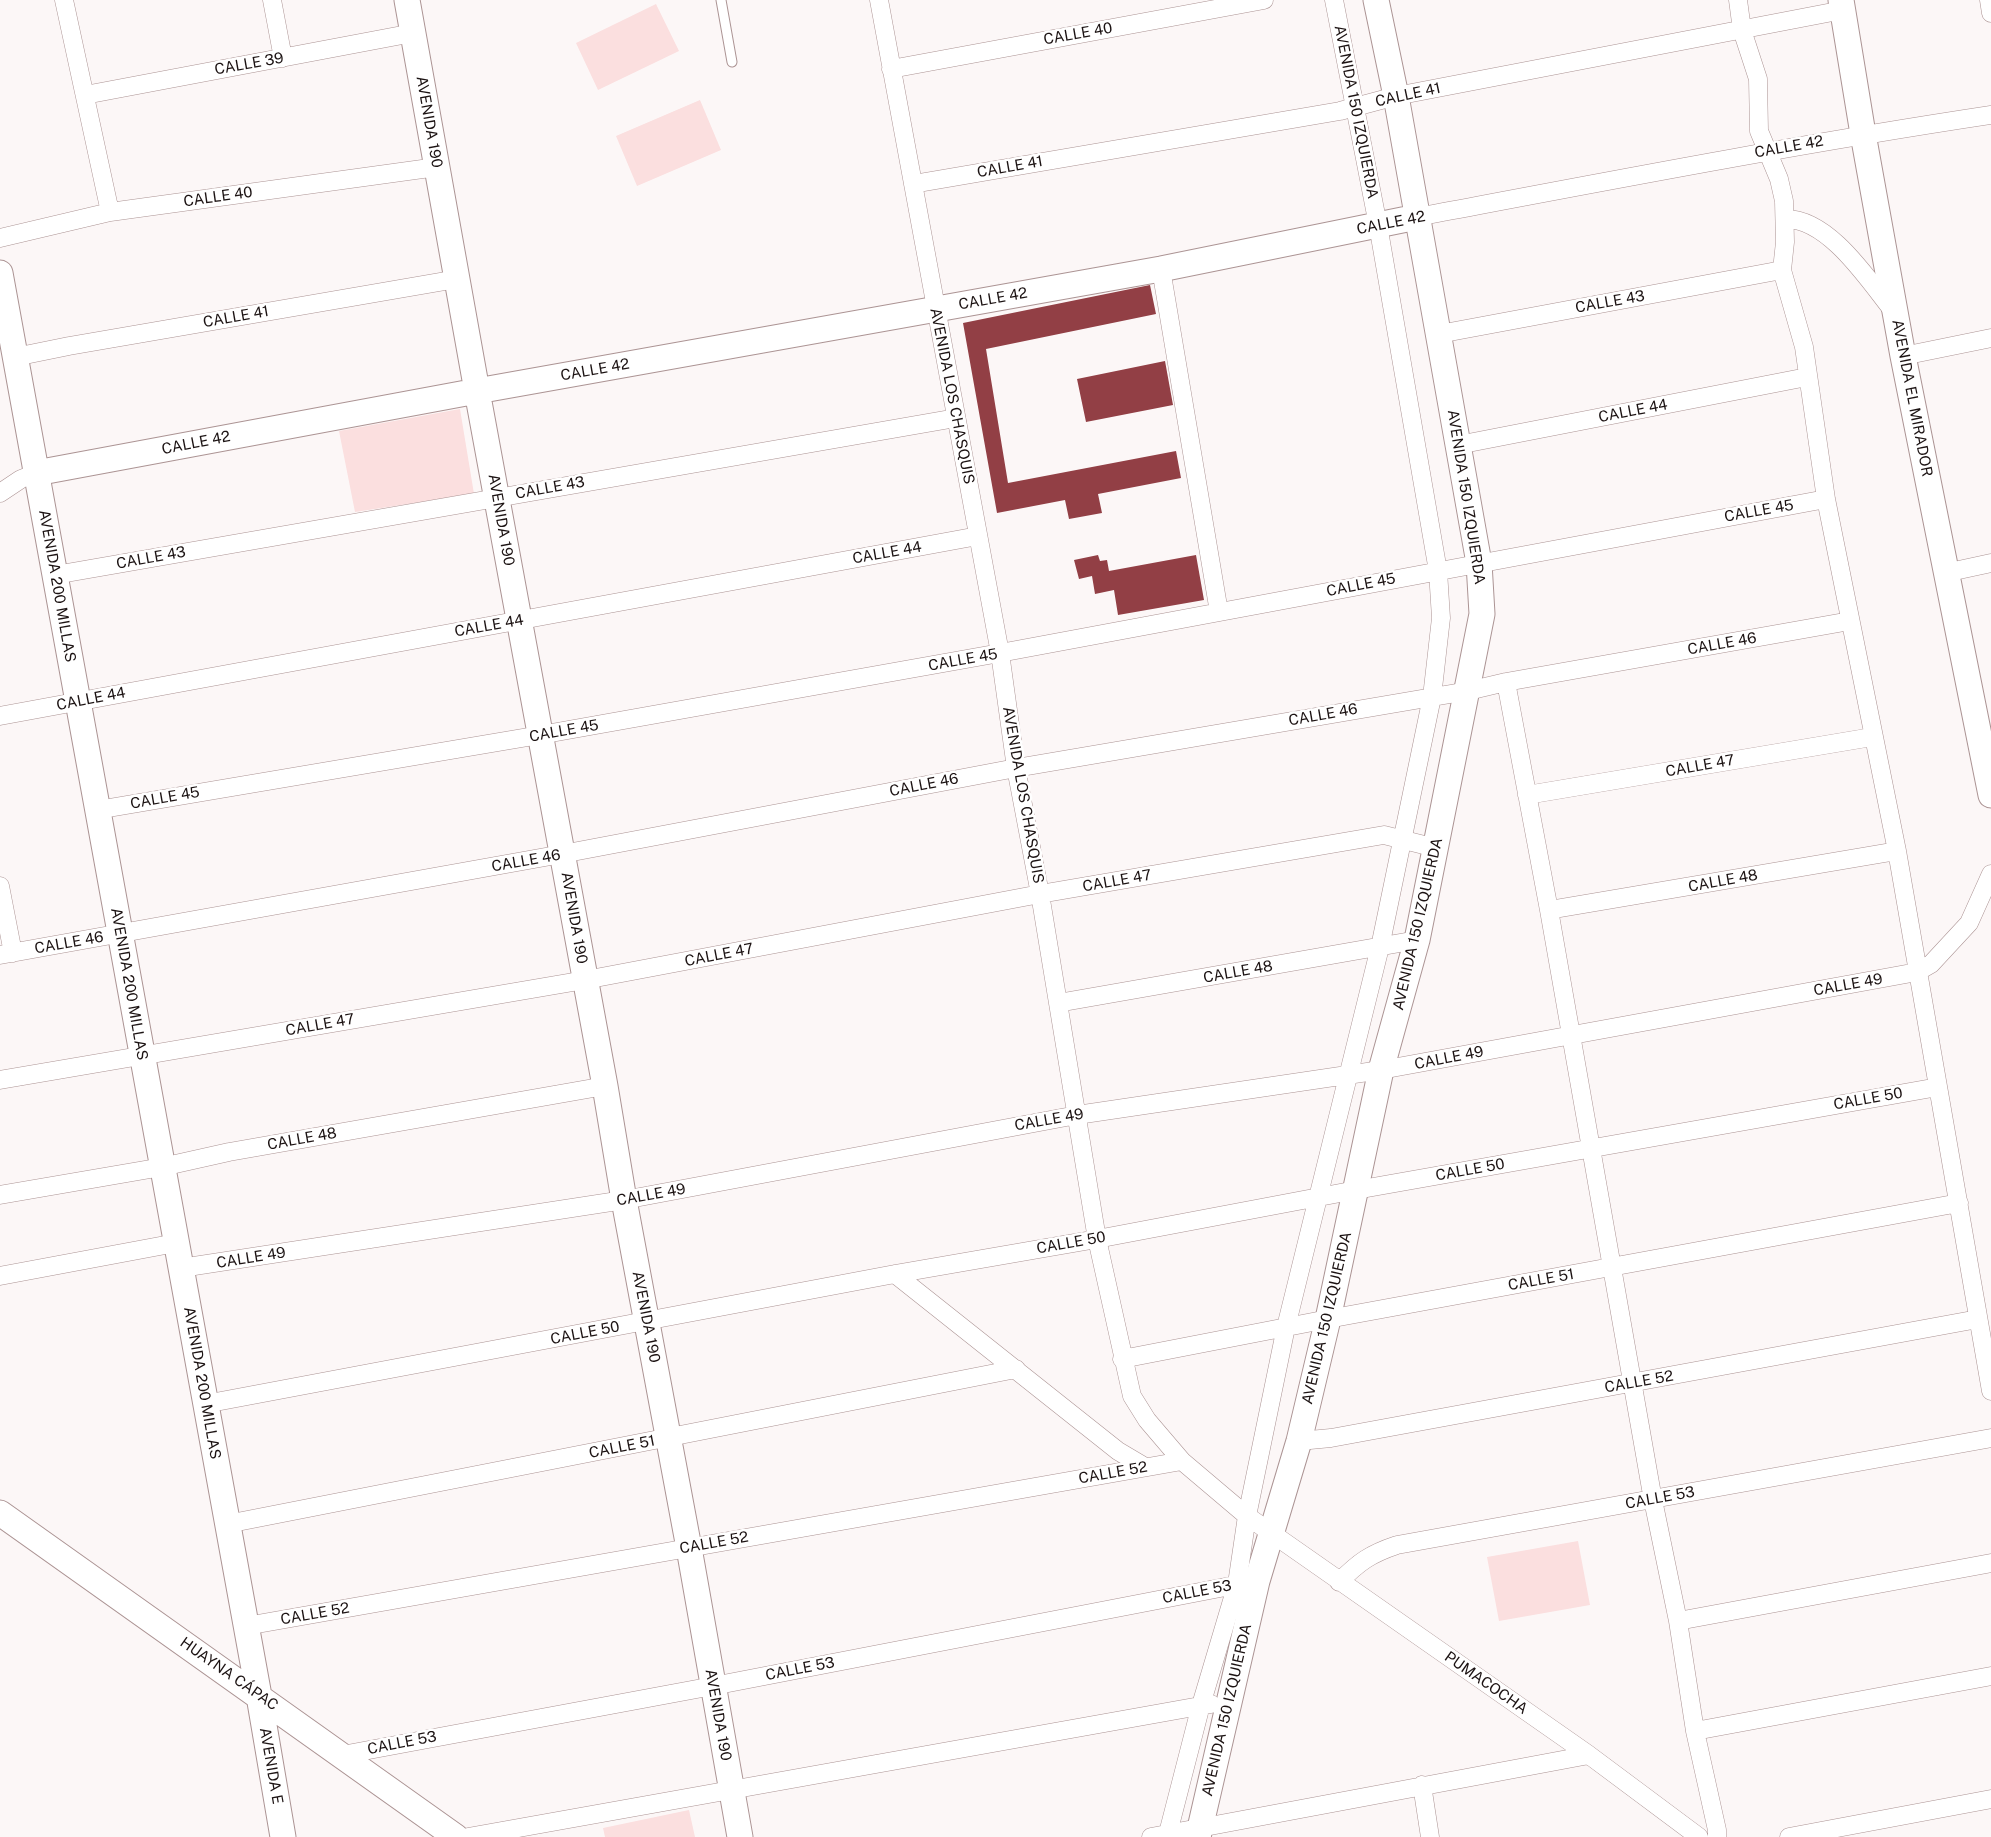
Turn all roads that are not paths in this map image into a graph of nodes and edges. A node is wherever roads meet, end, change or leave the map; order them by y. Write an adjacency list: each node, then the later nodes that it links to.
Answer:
1 (64, 0): 19 (street)
2 (272, 0): 16 (street)
3 (407, 0): 15 (street, AVENIDA 190)
4 (721, 0): 17 (lane)
5 (878, 0): 18 (street, AVENIDA LOS CHASQUIS)
6 (1264, 0): 11 (street, CALLE 40)
7 (1334, 0): 21 (street, AVENIDA 150 IZQUIERDA)
8 (1376, 0): 20 (street, AVENIDA 150 IZQUIERDA)
9 (1738, 0): 14 (street)
10 (1988, 0): 13 (street)
11 (1233, 3): 18 (street, CALLE 40)
12 (1842, 5): 14 (street, CALLE 41); 23 (street, AVENIDA EL MIRADOR)
13 (1991, 14)
14 (1742, 30): 20 (street, CALLE 41); 24 (street)
15 (413, 33): 16 (street, CALLE 39); 25 (street, AVENIDA 190)
16 (283, 58): 19 (street, CALLE 39)
17 (732, 62)
18 (891, 69): 26 (street, AVENIDA LOS CHASQUIS)
19 (85, 94): 27 (street)
20 (1396, 96): 21 (street, CALLE 41); 28 (street, AVENIDA 150 IZQUIERDA)
21 (1355, 107): 26 (street, CALLE 41); 30 (street, AVENIDA 150 IZQUIERDA)
22 (1991, 115): 23 (street, CALLE 42)
23 (1863, 134): 24 (street, CALLE 42); 37 (street, AVENIDA EL MIRADOR)
24 (1768, 151): 28 (street, CALLE 42); 29 (street)
25 (437, 167): 27 (street, CALLE 40); 35 (street, AVENIDA 190)
26 (914, 184): 36 (street, AVENIDA LOS CHASQUIS)
27 (110, 212): 31 (street, CALLE 40)
28 (1417, 217): 30 (street, CALLE 42); 38 (street, AVENIDA 150 IZQUIERDA)
29 (1785, 219): 33 (street); 37 (street)
30 (1378, 225): 32 (street, CALLE 42); 53 (street, AVENIDA 150 IZQUIERDA)
31 (0, 238)
32 (1161, 269): 36 (street, CALLE 42); 56 (street)
33 (1782, 270): 38 (street, CALLE 43); 42 (street)
34 (0, 273): 41 (street, AVENIDA 200 MILLAS)
35 (457, 279): 41 (street, CALLE 41); 43 (street, AVENIDA 190)
36 (936, 309): 43 (street, CALLE 42); 44 (street, AVENIDA LOS CHASQUIS)
37 (1896, 314): 40 (street, AVENIDA EL MIRADOR)
38 (1439, 334): 45 (street, AVENIDA 150 IZQUIERDA)
39 (1991, 338): 40 (street)
40 (1904, 356): 54 (street, AVENIDA EL MIRADOR)
41 (15, 357): 46 (street, AVENIDA 200 MILLAS)
42 (1807, 377): 45 (street, CALLE 44); 49 (street)
43 (477, 391): 46 (street, CALLE 42); 48 (street, AVENIDA 190)
44 (956, 418): 48 (street, CALLE 43); 50 (street, AVENIDA LOS CHASQUIS)
45 (1458, 445): 51 (street, AVENIDA 150 IZQUIERDA)
46 (36, 472): 47 (street, CALLE 42); 55 (street, AVENIDA 200 MILLAS)
47 (0, 493)
48 (496, 497): 55 (street, CALLE 43); 57 (street, AVENIDA 190)
49 (1826, 499): 51 (street, CALLE 45); 58 (street)
50 (978, 536): 57 (street, CALLE 44); 59 (street, AVENIDA LOS CHASQUIS)
51 (1479, 563): 53 (street, CALLE 45); 61 (street, AVENIDA 150 IZQUIERDA)
52 (1991, 564): 54 (street)
53 (1438, 571): 56 (street, CALLE 45); 62 (street, AVENIDA 150 IZQUIERDA)
54 (1945, 572): 69 (street, AVENIDA EL MIRADOR)
55 (55, 575): 63 (street, AVENIDA 200 MILLAS)
56 (1219, 612): 59 (street, CALLE 45)
57 (519, 620): 63 (street, CALLE 44); 65 (street, AVENIDA 190)
58 (1850, 622): 60 (street, CALLE 46); 66 (street)
59 (1000, 653): 65 (street, CALLE 45); 67 (street, AVENIDA LOS CHASQUIS)
60 (1506, 682): 61 (street, CALLE 46); 68 (street)
61 (1468, 690): 62 (street, CALLE 46); 72 (street, AVENIDA 150 IZQUIERDA)
62 (1432, 697): 67 (street, CALLE 46); 71 (street, AVENIDA 150 IZQUIERDA)
63 (78, 701): 64 (street, CALLE 44); 70 (street, AVENIDA 200 MILLAS)
64 (0, 716)
65 (540, 736): 70 (street, CALLE 45); 74 (street, AVENIDA 190)
66 (1872, 737): 68 (street, CALLE 47); 73 (street)
67 (1016, 768): 74 (street, CALLE 46); 77 (street, AVENIDA LOS CHASQUIS)
68 (1527, 795): 78 (street)
69 (1991, 795)
70 (98, 810): 79 (street, AVENIDA 200 MILLAS)
71 (1402, 839): 72 (street, CALLE 47); 77 (street, CALLE 47); 81 (street, AVENIDA 150 IZQUIERDA)
72 (1436, 848): 80 (street, AVENIDA 150 IZQUIERDA)
73 (1896, 851): 78 (street, CALLE 48); 83 (street)
74 (562, 854): 79 (street, CALLE 46); 84 (street, AVENIDA 190)
75 (1991, 874): 83 (street)
76 (0, 886): 82 (street)
77 (1040, 894): 84 (street, CALLE 47); 85 (street, AVENIDA LOS CHASQUIS)
78 (1549, 910): 86 (street)
79 (120, 934): 82 (street, CALLE 46); 87 (street, AVENIDA 200 MILLAS)
80 (1417, 940): 81 (street, CALLE 48); 88 (street, AVENIDA 150 IZQUIERDA)
81 (1380, 947): 85 (street, CALLE 48); 89 (street, AVENIDA 150 IZQUIERDA)
82 (6, 954)
83 (1917, 972): 86 (street, CALLE 49); 92 (street)
84 (586, 980): 87 (street, CALLE 47); 91 (street, AVENIDA 190)
85 (1058, 1003): 93 (street, AVENIDA LOS CHASQUIS)
86 (1570, 1035): 88 (street, CALLE 49); 94 (street)
87 (142, 1057): 90 (street, CALLE 47); 95 (street, AVENIDA 200 MILLAS)
88 (1381, 1070): 89 (street, CALLE 49); 96 (street, AVENIDA 150 IZQUIERDA)
89 (1346, 1076): 93 (street, CALLE 49); 98 (street, AVENIDA 150 IZQUIERDA)
90 (0, 1080)
91 (605, 1086): 95 (street, CALLE 48); 99 (street, AVENIDA 190)
92 (1938, 1087): 94 (street, CALLE 50); 100 (street)
93 (1077, 1115): 99 (street, CALLE 49); 101 (street, AVENIDA LOS CHASQUIS)
94 (1590, 1148): 96 (street, CALLE 50); 103 (street)
95 (162, 1167): 97 (street, CALLE 48); 102 (street, AVENIDA 200 MILLAS)
96 (1356, 1190): 98 (street, CALLE 50); 107 (street, AVENIDA 150 IZQUIERDA)
97 (0, 1195)
98 (1317, 1198): 101 (street, CALLE 50); 110 (street, AVENIDA 150 IZQUIERDA)
99 (624, 1200): 104 (street, CALLE 49); 109 (street, AVENIDA 190)
100 (1959, 1203): 103 (street, CALLE 51); 108 (street)
101 (1097, 1239): 105 (street, CALLE 50); 111 (street, AVENIDA LOS CHASQUIS)
102 (176, 1243): 104 (street, AVENIDA 200 MILLAS); 106 (street)
103 (1612, 1266): 107 (street, CALLE 51); 113 (street)
104 (181, 1268): 115 (street, AVENIDA 200 MILLAS)
105 (895, 1274): 109 (street, CALLE 50); 112 (street)
106 (0, 1276)
107 (1328, 1319): 110 (street, CALLE 51); 118 (street, AVENIDA 150 IZQUIERDA)
108 (1978, 1319): 113 (street, CALLE 52); 114 (street)
109 (647, 1322): 115 (street, CALLE 50); 116 (street, AVENIDA 190)
110 (1286, 1327): 111 (street, CALLE 51); 123 (street, AVENIDA 150 IZQUIERDA)
111 (1122, 1359): 119 (street, AVENIDA LOS CHASQUIS)
112 (1016, 1368): 116 (street, CALLE 51); 120 (street)
113 (1632, 1383): 118 (street, CALLE 52); 121 (street)
114 (1991, 1391)
115 (206, 1404): 124 (street, AVENIDA 200 MILLAS)
116 (669, 1438): 124 (street, CALLE 51); 126 (street, AVENIDA 190)
117 (1991, 1438): 121 (street, CALLE 53)
118 (1299, 1441): 125 (street, AVENIDA 150 IZQUIERDA)
119 (1182, 1461): 120 (street, CALLE 52); 123 (street, AVENIDA LOS CHASQUIS)
120 (1145, 1467): 126 (street, CALLE 52)
121 (1653, 1500): 129 (street, CALLE 53); 130 (street)
122 (0, 1513): 134 (street, HUAYNA CÁPAC)
123 (1247, 1516): 125 (street, AVENIDA LOS CHASQUIS); 128 (street, AVENIDA 150 IZQUIERDA)
124 (227, 1524): 131 (street, AVENIDA 200 MILLAS)
125 (1270, 1534): 128 (street, AVENIDA 150 IZQUIERDA); 129 (street, PUMACOCHA)
126 (689, 1548): 131 (street, CALLE 52); 133 (street, AVENIDA 190)
127 (1991, 1562): 130 (street)
128 (1247, 1582): 133 (street, CALLE 53); 135 (street, AVENIDA 150 IZQUIERDA); 136 (street, AVENIDA 150 IZQUIERDA)
129 (1339, 1582): 139 (street, PUMACOCHA)
130 (1678, 1621): 137 (street)
131 (246, 1626): 134 (street, AVENIDA 200 MILLAS)
132 (1991, 1676): 137 (street)
133 (713, 1686): 138 (street, CALLE 53); 141 (street, AVENIDA 190)
134 (259, 1696): 138 (street, HUAYNA CÁPAC); 145 (street, AVENIDA E)
135 (1229, 1700): 136 (street); 143 (street, AVENIDA 150 IZQUIERDA)
136 (1201, 1705): 141 (street); 144 (street, AVENIDA 150 IZQUIERDA)
137 (1695, 1731): 151 (street)
138 (342, 1754): 146 (street, HUAYNA CÁPAC)
139 (1589, 1755): 140 (street); 150 (street, PUMACOCHA)
140 (1422, 1786): 143 (street); 149 (street)
141 (731, 1789): 147 (street); 148 (street, AVENIDA 190)
142 (1991, 1799): 152 (street)
143 (1200, 1834): 144 (street)
144 (1162, 1836)
145 (282, 1837)
146 (456, 1837)
147 (468, 1837)
148 (740, 1837)
149 (1430, 1837)
150 (1699, 1837)
151 (1717, 1837)
152 (1789, 1837)

